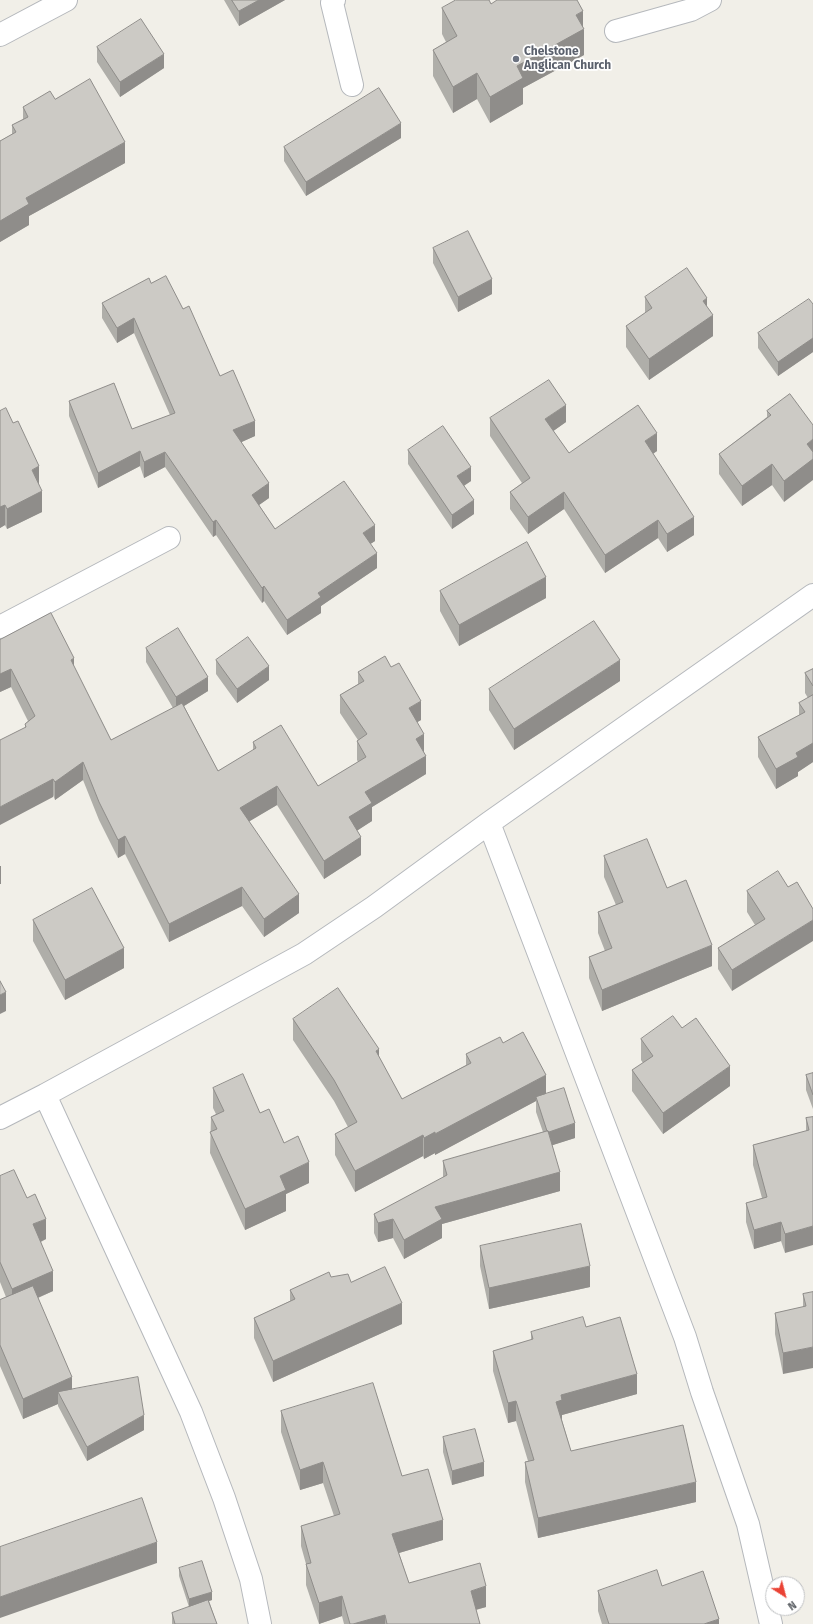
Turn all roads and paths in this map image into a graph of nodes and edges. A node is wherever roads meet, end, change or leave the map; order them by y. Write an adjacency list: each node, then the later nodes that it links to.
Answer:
1 (66, 0): 5 (street)
2 (334, 0): 6 (street)
3 (710, 0): 4 (street)
4 (616, 31)
5 (0, 34)
6 (352, 84)
7 (169, 538): 9 (street)
8 (813, 595): 10 (street)
9 (0, 627)
10 (489, 823): 11 (street); 14 (street)
11 (46, 1096): 12 (street); 13 (street)
12 (0, 1118)
13 (260, 1624)
14 (771, 1624)

